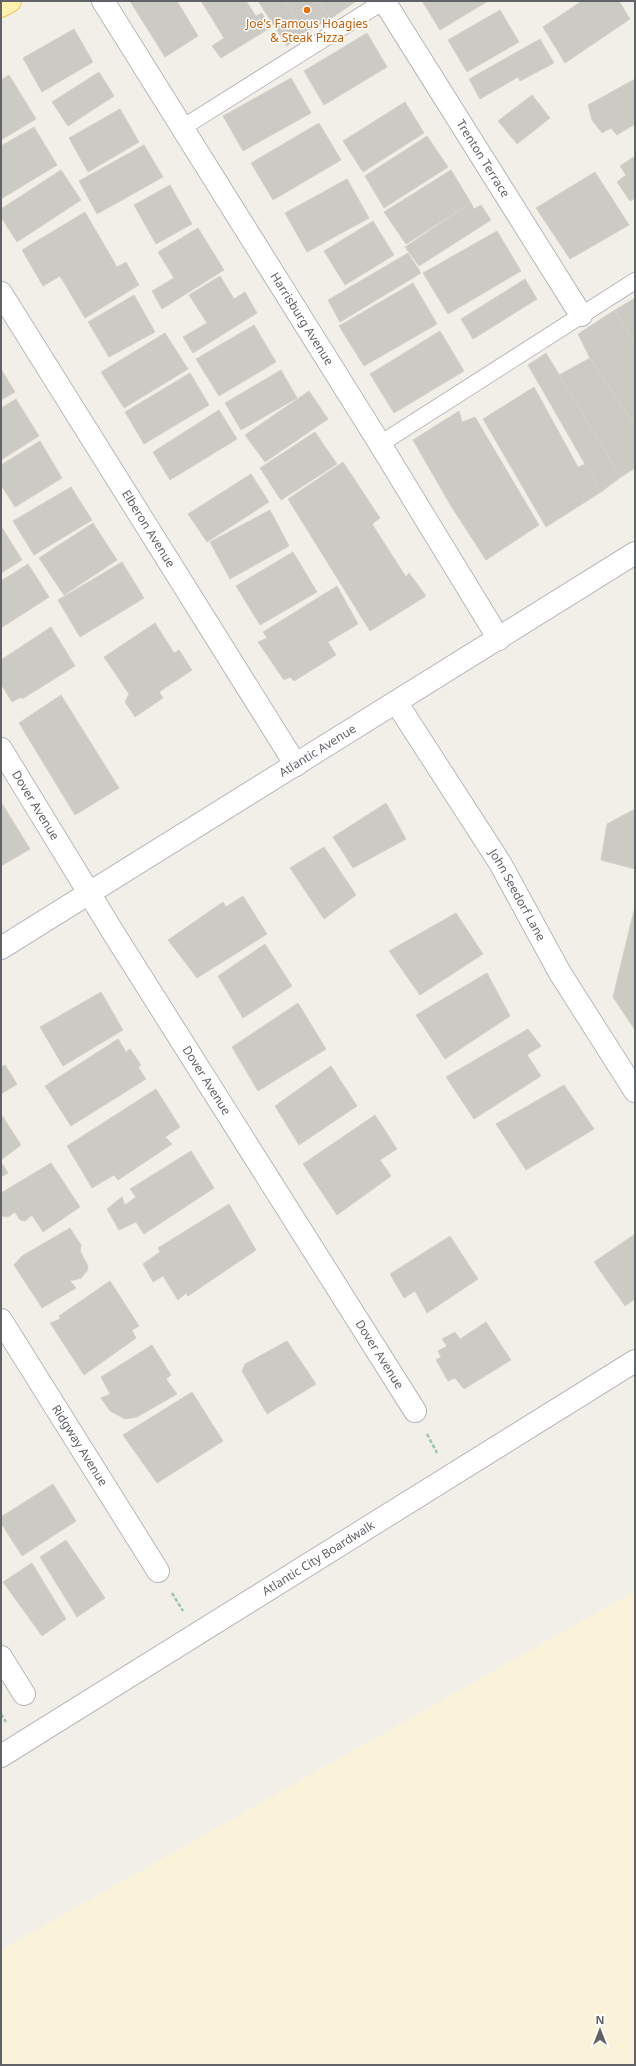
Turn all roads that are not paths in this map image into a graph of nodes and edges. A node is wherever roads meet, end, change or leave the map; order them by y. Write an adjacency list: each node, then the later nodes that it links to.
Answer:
1 (10, 1): 4 (main road)
2 (102, 1): 5 (street, Harrisburg Avenue)
3 (384, 1): 5 (lane); 8 (street, Trenton Terrace)
4 (1, 6)
5 (182, 128): 9 (street, Harrisburg Avenue)
6 (635, 280): 8 (lane)
7 (1, 294): 14 (street, Elberon Avenue)
8 (582, 315): 9 (lane)
9 (380, 444): 11 (street, Harrisburg Avenue)
10 (635, 553): 11 (street, Atlantic Avenue)
11 (499, 638): 12 (street, Atlantic Avenue)
12 (396, 702): 14 (street, Atlantic Avenue); 17 (street, John Seedorf Lane)
13 (1, 749): 15 (street, Dover Avenue)
14 (296, 765): 15 (street, Atlantic Avenue)
15 (89, 893): 16 (street, Atlantic Avenue); 20 (street, Dover Avenue)
16 (1, 948)
17 (635, 1091)
18 (1, 1320): 21 (street, Ridgway Avenue)
19 (635, 1361): 24 (street, Atlantic City Boardwalk)
20 (415, 1411)
21 (158, 1571)
22 (1, 1657): 23 (street)
23 (24, 1694)
24 (1, 1756)

